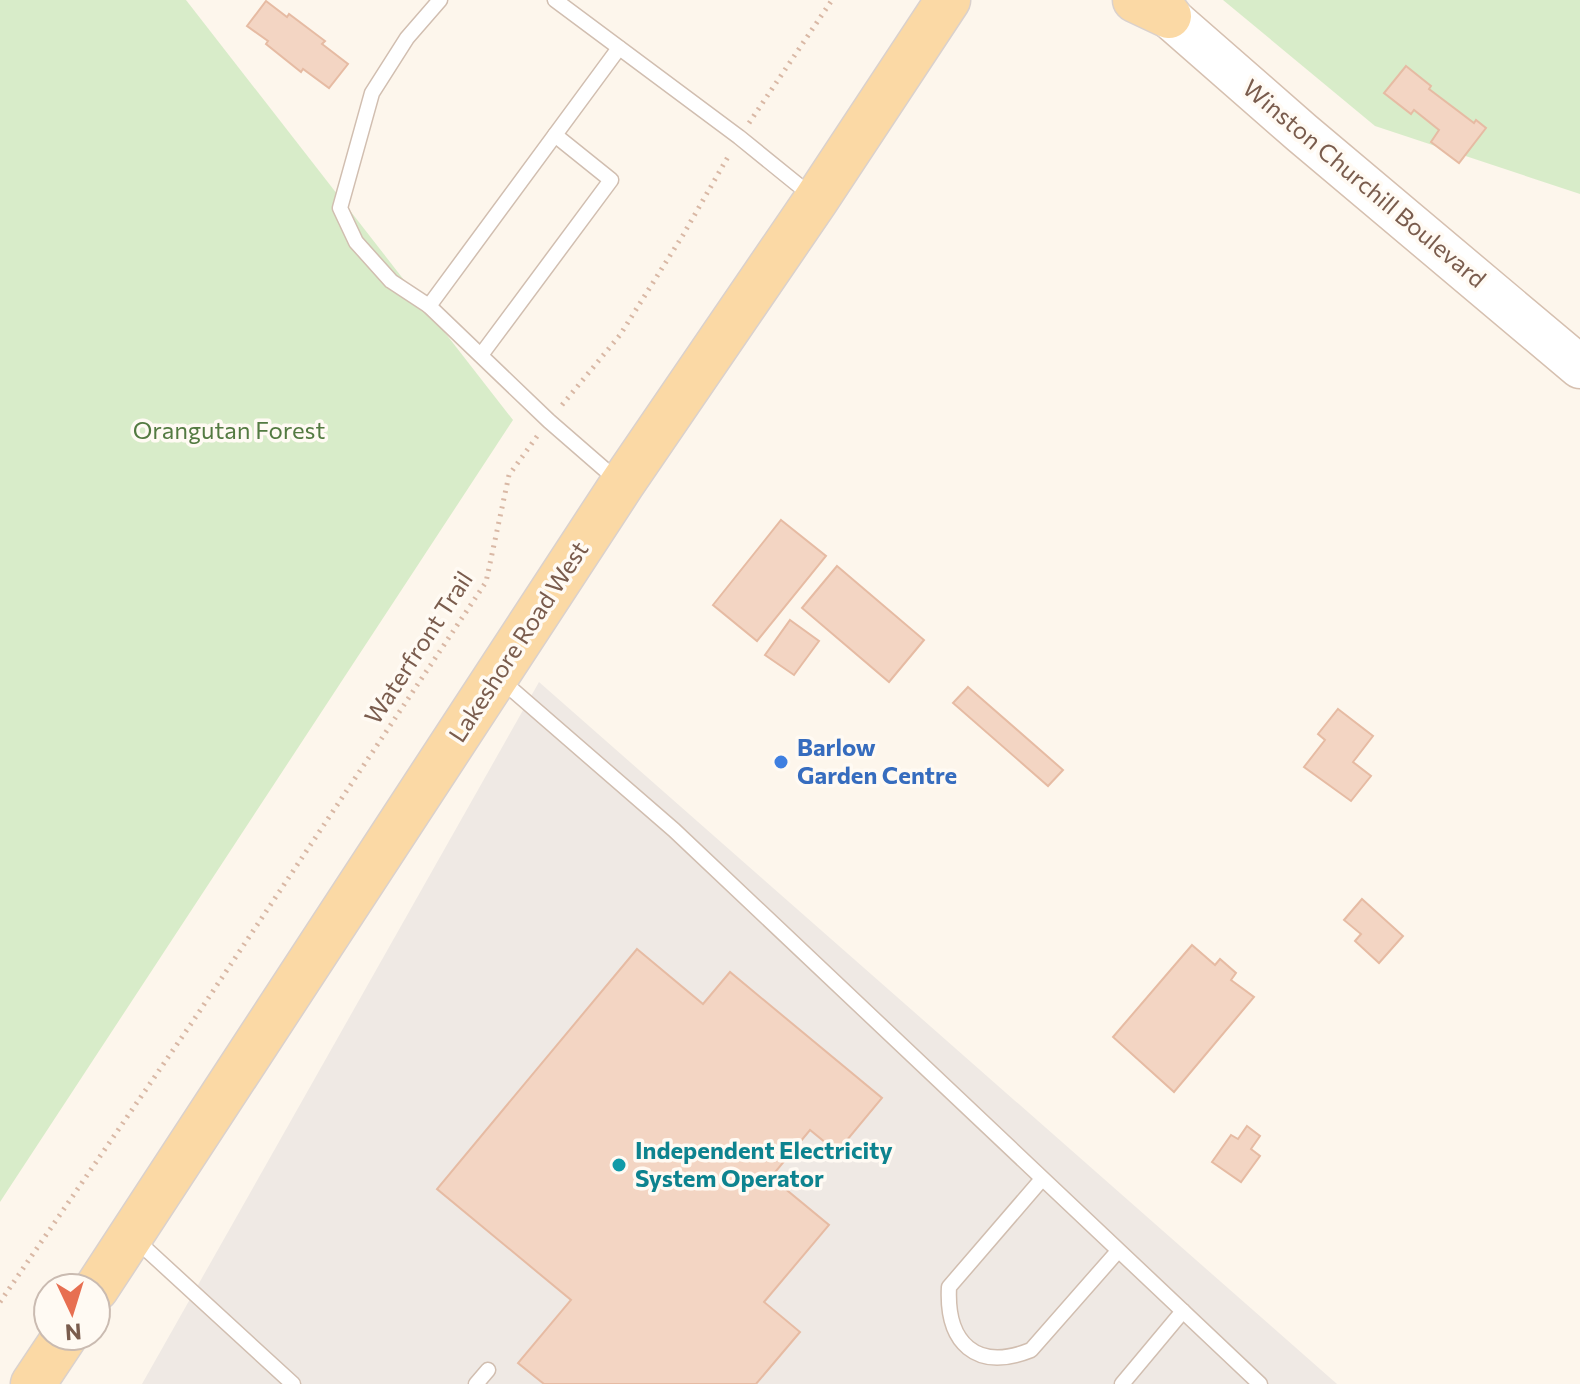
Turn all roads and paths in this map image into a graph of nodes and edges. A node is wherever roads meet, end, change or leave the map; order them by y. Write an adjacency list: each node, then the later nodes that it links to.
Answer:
1 (440, 0): 12 (lane)
2 (555, 0): 7 (lane)
3 (832, 0): 10 (path, Waterfront Trail)
4 (948, 0): 8 (main road, Lakeshore Road West)
5 (977, 0): 8 (main road)
6 (1151, 5): 14 (main road, Winston Churchill Boulevard)
7 (619, 48): 9 (lane); 10 (lane)
8 (892, 85): 11 (main road, Lakeshore Road West)
9 (555, 135): 12 (lane); 13 (lane)
10 (739, 137): 11 (lane); 15 (path, Waterfront Trail)
11 (816, 200): 16 (main road, Lakeshore Road West)
12 (429, 306): 13 (lane)
13 (481, 355): 15 (lane)
14 (1580, 367)
15 (549, 421): 16 (lane); 22 (path, Waterfront Trail)
16 (622, 484): 17 (main road, Lakeshore Road West)
17 (497, 677): 18 (lane); 19 (main road, Lakeshore Road West)
18 (1042, 1179): 20 (lane); 20 (lane)
19 (131, 1235): 21 (main road, Lakeshore Road West); 27 (lane)
20 (1118, 1251): 23 (lane)
21 (107, 1272)
22 (0, 1302)
23 (1183, 1311): 29 (lane); 30 (lane)
24 (54, 1352): 26 (main road)
25 (488, 1370): 28 (lane)
26 (33, 1384)
27 (293, 1384)
28 (476, 1384)
29 (1122, 1384)
30 (1260, 1384)

